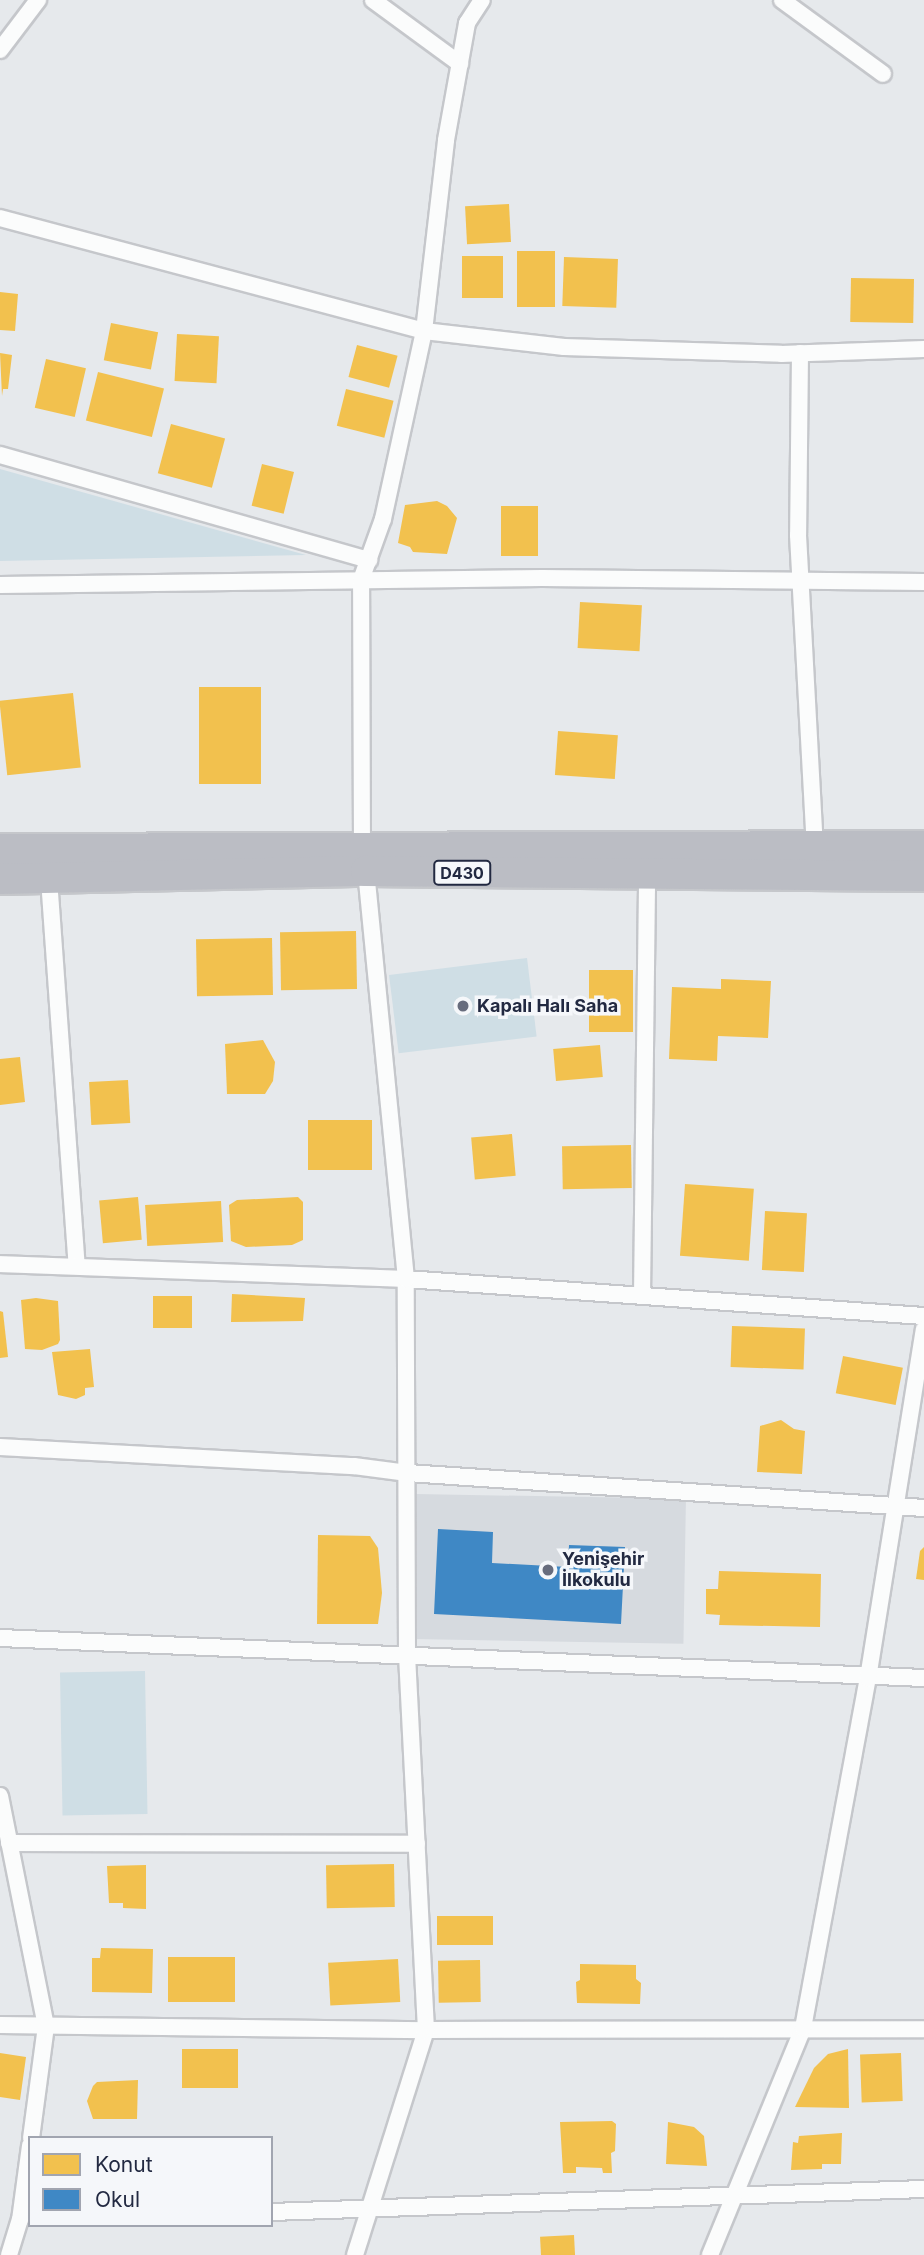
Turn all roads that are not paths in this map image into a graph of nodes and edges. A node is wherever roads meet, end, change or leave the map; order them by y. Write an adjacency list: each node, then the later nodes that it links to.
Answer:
1 (38, 0): 5 (street)
2 (373, 0): 6 (street)
3 (482, 0): 6 (street)
4 (782, 0): 7 (street)
5 (0, 50)
6 (460, 64): 9 (street)
7 (883, 74)
8 (0, 218): 9 (street)
9 (424, 331): 11 (street); 13 (street)
10 (924, 349): 11 (street)
11 (800, 353): 15 (street)
12 (0, 455): 13 (street)
13 (369, 560): 14 (street)
14 (361, 580): 15 (street); 17 (street); 21 (street)
15 (801, 582): 16 (street); 18 (street)
16 (924, 582)
17 (0, 585)
18 (816, 846): 19 (highway, D430); 21 (highway, D430)
19 (924, 846)
20 (0, 849): 21 (highway, D430)
21 (364, 860): 22 (highway, D430); 25 (highway, D430); 28 (street)
22 (647, 875): 23 (highway, D430); 29 (street)
23 (924, 876)
24 (0, 879): 25 (highway, D430)
25 (49, 879): 27 (street)
26 (0, 1264): 27 (street)
27 (77, 1266): 28 (street)
28 (406, 1279): 29 (street); 33 (street)
29 (642, 1295): 30 (street)
30 (924, 1316)
31 (924, 1329): 34 (street)
32 (0, 1447): 33 (street)
33 (408, 1473): 34 (street); 37 (street)
34 (896, 1507): 35 (street); 38 (street)
35 (924, 1508)
36 (0, 1637): 37 (street)
37 (407, 1656): 38 (street); 42 (street)
38 (868, 1678): 39 (street); 45 (street)
39 (924, 1678)
40 (0, 1796): 41 (street)
41 (9, 1843): 42 (street); 44 (street)
42 (417, 1844): 47 (street)
43 (0, 2025): 44 (street)
44 (46, 2026): 47 (street); 48 (street)
45 (803, 2028): 46 (street); 47 (street); 51 (street)
46 (924, 2029)
47 (426, 2030): 52 (street)
48 (31, 2136)
49 (28, 2176): 54 (street)
50 (924, 2189): 51 (street)
51 (735, 2194): 52 (street); 57 (street)
52 (371, 2208): 53 (street); 56 (street)
53 (273, 2212)
54 (25, 2220): 55 (street)
55 (9, 2255)
56 (355, 2255)
57 (710, 2255)

